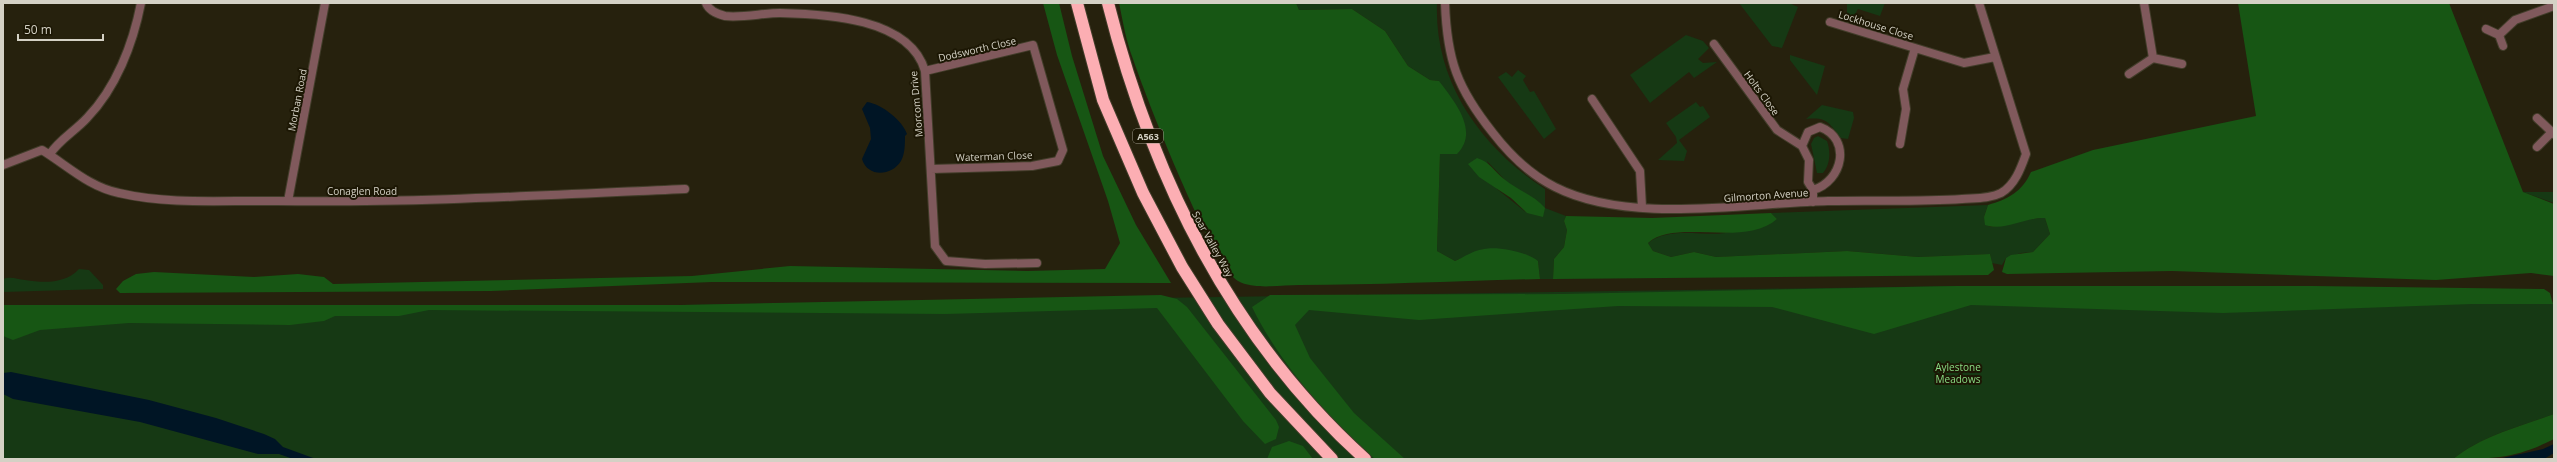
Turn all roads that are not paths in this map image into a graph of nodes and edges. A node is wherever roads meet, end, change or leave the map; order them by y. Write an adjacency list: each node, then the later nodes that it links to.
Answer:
1 (141, 3): 27 (street)
2 (325, 3): 33 (street, Morban Road)
3 (706, 3): 19 (street, Morcom Drive)
4 (1077, 3): 37 (highway, A563)
5 (1108, 3): 38 (highway, Soar Valley Way / A563)
6 (1445, 3): 35 (street, Gilmorton Avenue)
7 (1979, 3): 16 (street, Gilmorton Avenue)
8 (2144, 3): 17 (street)
9 (2554, 6): 12 (street)
10 (1830, 22): 15 (street, Lockhouse Close)
11 (2486, 29): 12 (street)
12 (2499, 35): 14 (street)
13 (1714, 44): 25 (street, Holts Close)
14 (2503, 46)
15 (1916, 48): 16 (street, Lockhouse Close); 24 (street, Lockhouse Close)
16 (1995, 57): 34 (street, Gilmorton Avenue)
17 (2153, 58): 18 (street); 20 (street)
18 (2182, 64)
19 (925, 71): 28 (street, Dodsworth Close); 30 (street, Morcom Drive)
20 (2129, 74)
21 (1592, 99): 35 (street)
22 (2536, 118): 23 (street)
23 (2553, 133): 26 (street)
24 (1900, 144)
25 (1802, 146): 32 (street); 32 (street)
26 (2537, 147)
27 (50, 154): 29 (street); 33 (street, Conaglen Road)
28 (1058, 161): 30 (street, Waterman Close)
29 (3, 165)
30 (931, 169): 36 (street, Morcom Drive)
31 (685, 189): 33 (street, Conaglen Road)
32 (1813, 190): 34 (street)
33 (288, 201)
34 (1813, 202): 35 (street, Gilmorton Avenue)
35 (1642, 207)
36 (1037, 263)
37 (1332, 459)
38 (1365, 459)

